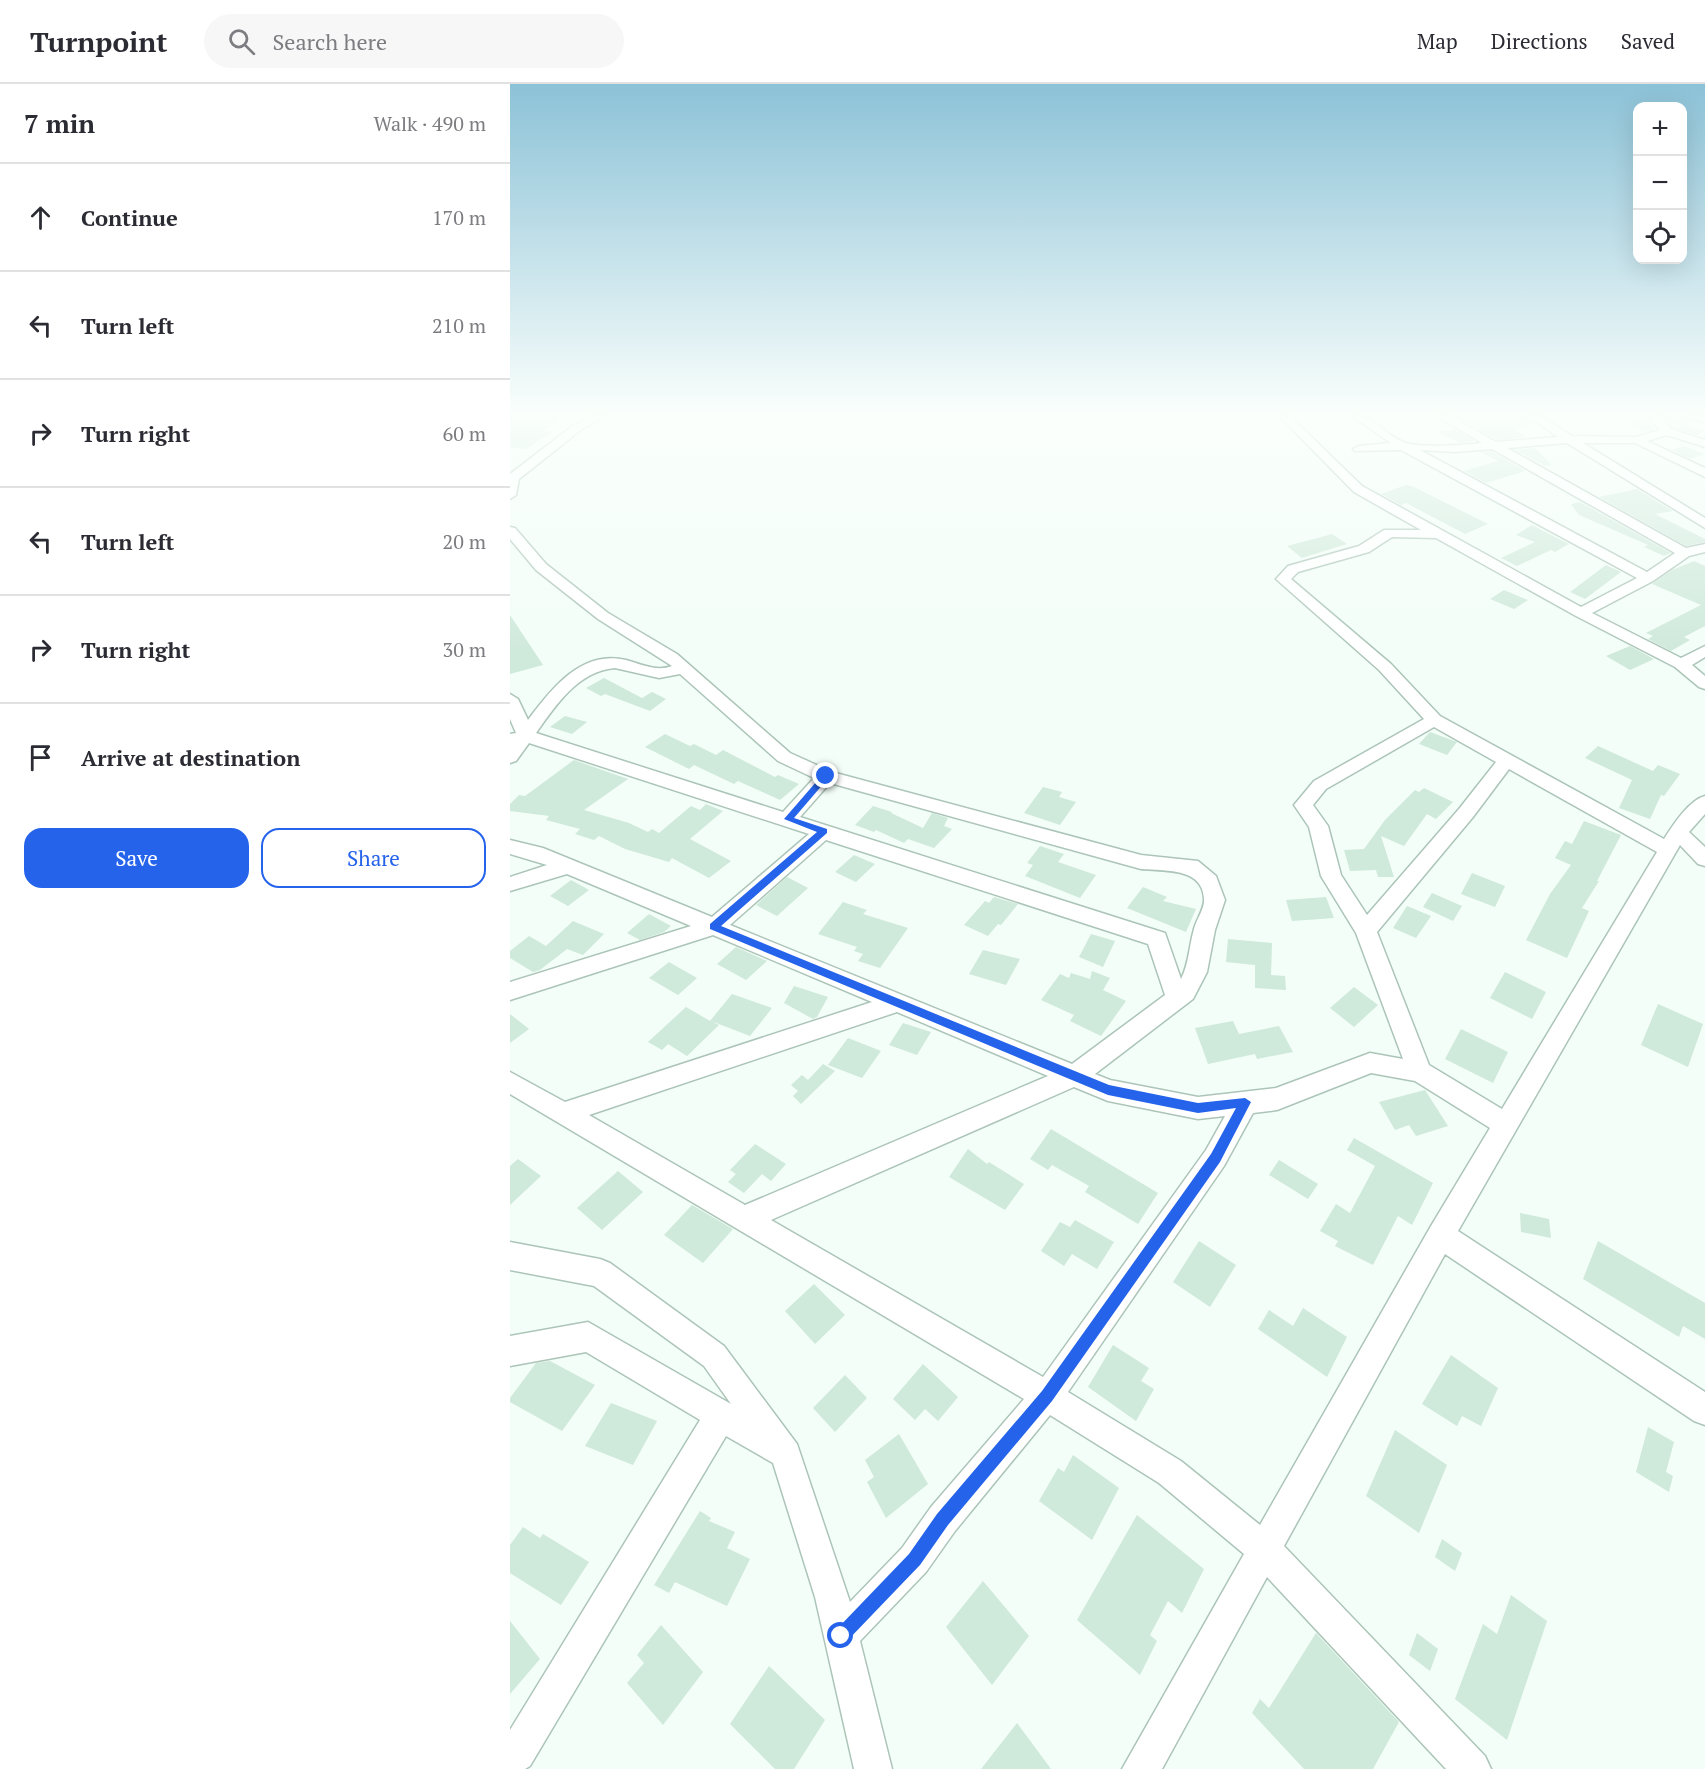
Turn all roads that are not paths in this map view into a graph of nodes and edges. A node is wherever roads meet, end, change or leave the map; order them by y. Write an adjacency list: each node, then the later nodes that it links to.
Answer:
1 (1368, 495): 7 (street)
2 (1493, 495): 10 (street)
3 (1581, 495): 9 (street)
4 (1658, 495): 5 (street)
5 (1705, 524)
6 (510, 531): 14 (street)
7 (1439, 534): 11 (street); 17 (street)
8 (1705, 548): 9 (street)
9 (1684, 553): 10 (street)
10 (1648, 578): 11 (street)
11 (1581, 613): 13 (street)
12 (1705, 651): 13 (street)
13 (1681, 664): 15 (street)
14 (683, 667): 18 (street); 21 (street)
15 (1705, 684)
16 (510, 699): 18 (street)
17 (1434, 720): 20 (street); 31 (street)
18 (518, 737): 19 (street); 23 (street)
19 (510, 757)
20 (1506, 760): 25 (street); 31 (street)
21 (826, 776): 23 (street); 33 (street)
22 (1705, 802): 25 (street)
23 (788, 819): 24 (street)
24 (824, 831): 30 (street); 33 (street)
25 (1673, 841): 27 (street); 40 (street)
26 (510, 847): 28 (street)
27 (1705, 859)
28 (569, 866): 29 (street); 30 (street)
29 (510, 884)
30 (714, 927): 32 (street); 34 (street)
31 (1366, 930): 35 (street)
32 (510, 991)
33 (1177, 998): 36 (street)
34 (897, 1002): 36 (street); 39 (street)
35 (1420, 1072): 38 (street); 40 (street)
36 (1074, 1076): 38 (street); 41 (street)
37 (510, 1082): 39 (street)
38 (1245, 1102): 45 (street)
39 (564, 1113): 41 (street)
40 (1506, 1125): 42 (street)
41 (744, 1219): 45 (street)
42 (1441, 1235): 46 (street); 49 (street)
43 (510, 1256): 48 (street)
44 (510, 1351): 47 (street)
45 (1047, 1396): 49 (street); 50 (street)
46 (1705, 1410)
47 (720, 1416): 48 (street); 51 (street)
48 (786, 1455): 50 (street)
49 (1264, 1549): 53 (street); 54 (street)
50 (841, 1636): 52 (street)
51 (510, 1757)
52 (873, 1769)
53 (1141, 1769)
54 (1472, 1769)

